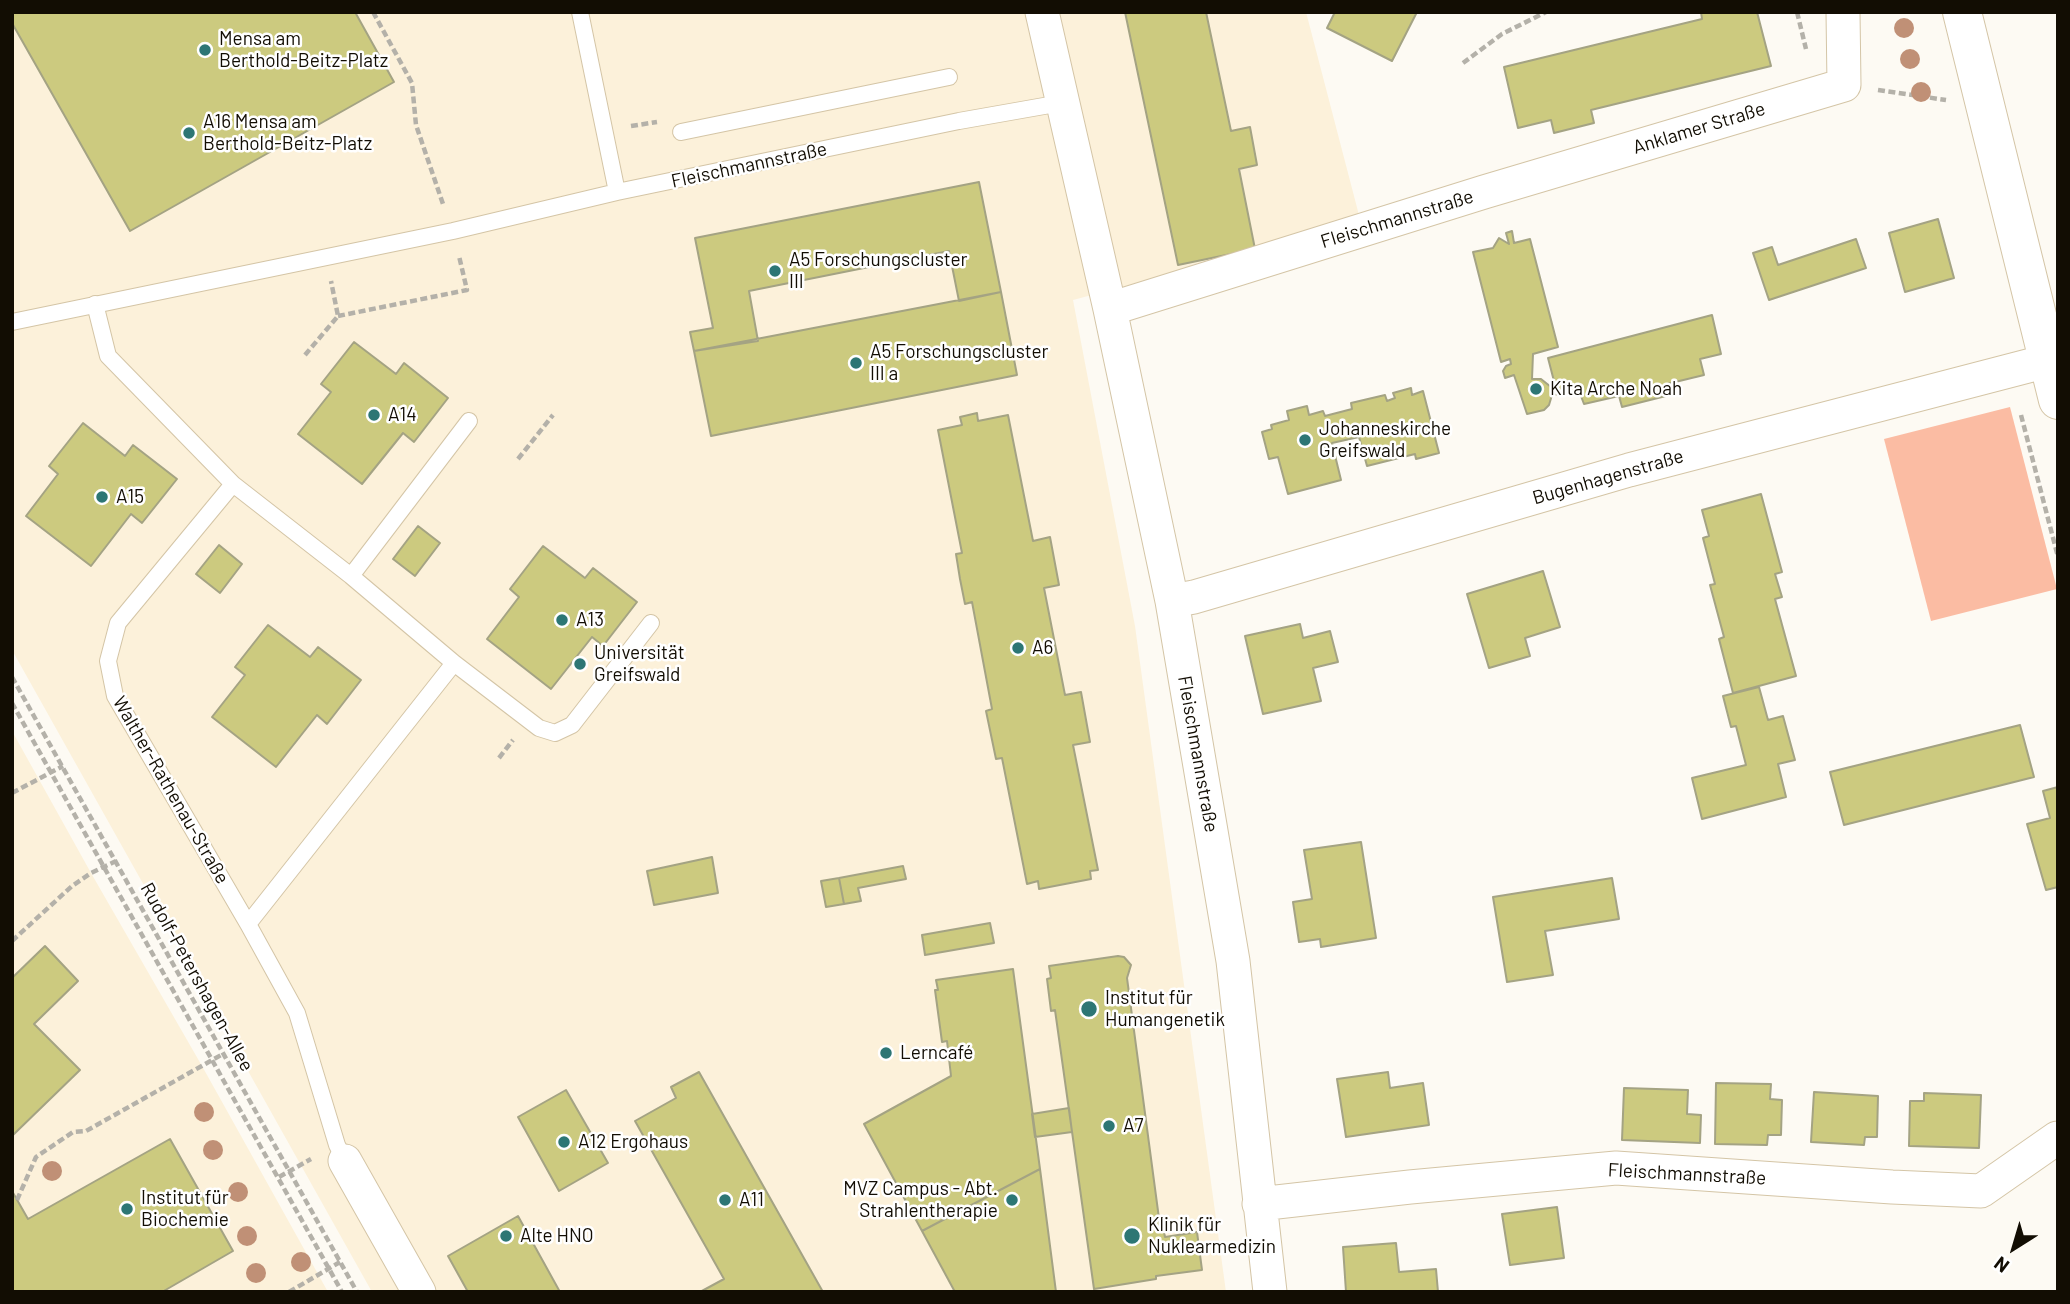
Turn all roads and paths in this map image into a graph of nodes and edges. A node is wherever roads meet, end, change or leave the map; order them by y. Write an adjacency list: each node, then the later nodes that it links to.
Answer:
1 (373, 12): 17 (path)
2 (580, 12): 13 (lane)
3 (1042, 12): 11 (street, Fleischmannstraße)
4 (1546, 12): 7 (path)
5 (1843, 12): 9 (street)
6 (1962, 12): 24 (main road)
7 (1464, 63)
8 (949, 77): 14 (lane)
9 (1844, 85): 10 (path); 16 (street, Anklamer Straße)
10 (1954, 101)
11 (1061, 103): 15 (lane, Fleischmannstraße); 20 (street, Fleischmannstraße)
12 (666, 120): 13 (path)
13 (604, 131): 15 (lane)
14 (681, 132)
15 (617, 192): 17 (lane, Fleischmannstraße)
16 (1484, 192): 20 (street, Fleischmannstraße)
17 (453, 231): 18 (lane, Fleischmannstraße); 21 (path)
18 (326, 258): 19 (lane, Fleischmannstraße); 21 (path)
19 (95, 304): 22 (lane, Fleischmannstraße); 30 (lane)
20 (1110, 309): 33 (street, Fleischmannstraße)
21 (338, 316): 23 (path)
22 (12, 322)
23 (305, 355)
24 (2047, 361): 25 (main road); 33 (street, Bugenhagenstraße)
25 (2058, 400)
26 (553, 415): 29 (path)
27 (469, 421): 32 (lane)
28 (2026, 435): 31 (path)
29 (518, 459)
30 (233, 484): 32 (lane); 43 (lane, Walther-Rathenau-Straße)
31 (2058, 557)
32 (351, 576): 35 (lane)
33 (1171, 601): 52 (street, Fleischmannstraße)
34 (651, 623): 35 (lane)
35 (454, 663): 43 (lane)
36 (12, 677): 38 (path, Rudolf-Petershagen-Allee)
37 (12, 703): 39 (path)
38 (63, 766): 39 (path); 41 (path, Rudolf-Petershagen-Allee)
39 (51, 773): 40 (path); 42 (path)
40 (12, 793)
41 (116, 861): 42 (path); 45 (path, Rudolf-Petershagen-Allee)
42 (103, 868): 44 (path); 46 (path)
43 (248, 924): 48 (lane, Walther-Rathenau-Straße)
44 (12, 941)
45 (223, 1054): 46 (path); 49 (path, Rudolf-Petershagen-Allee)
46 (212, 1060): 50 (path); 51 (path)
47 (2057, 1138): 52 (street, Fleischmannstraße)
48 (345, 1161): 58 (street, Walther-Rathenau-Straße)
49 (290, 1170): 50 (path); 53 (path, Rudolf-Petershagen-Allee)
50 (279, 1177): 54 (path)
51 (17, 1200)
52 (1259, 1204): 59 (street, Fleischmannstraße)
53 (340, 1262): 54 (path); 57 (path, Rudolf-Petershagen-Allee)
54 (330, 1269): 55 (path); 56 (path)
55 (289, 1292)
56 (342, 1292)
57 (357, 1292)
58 (419, 1292)
59 (1270, 1292)

